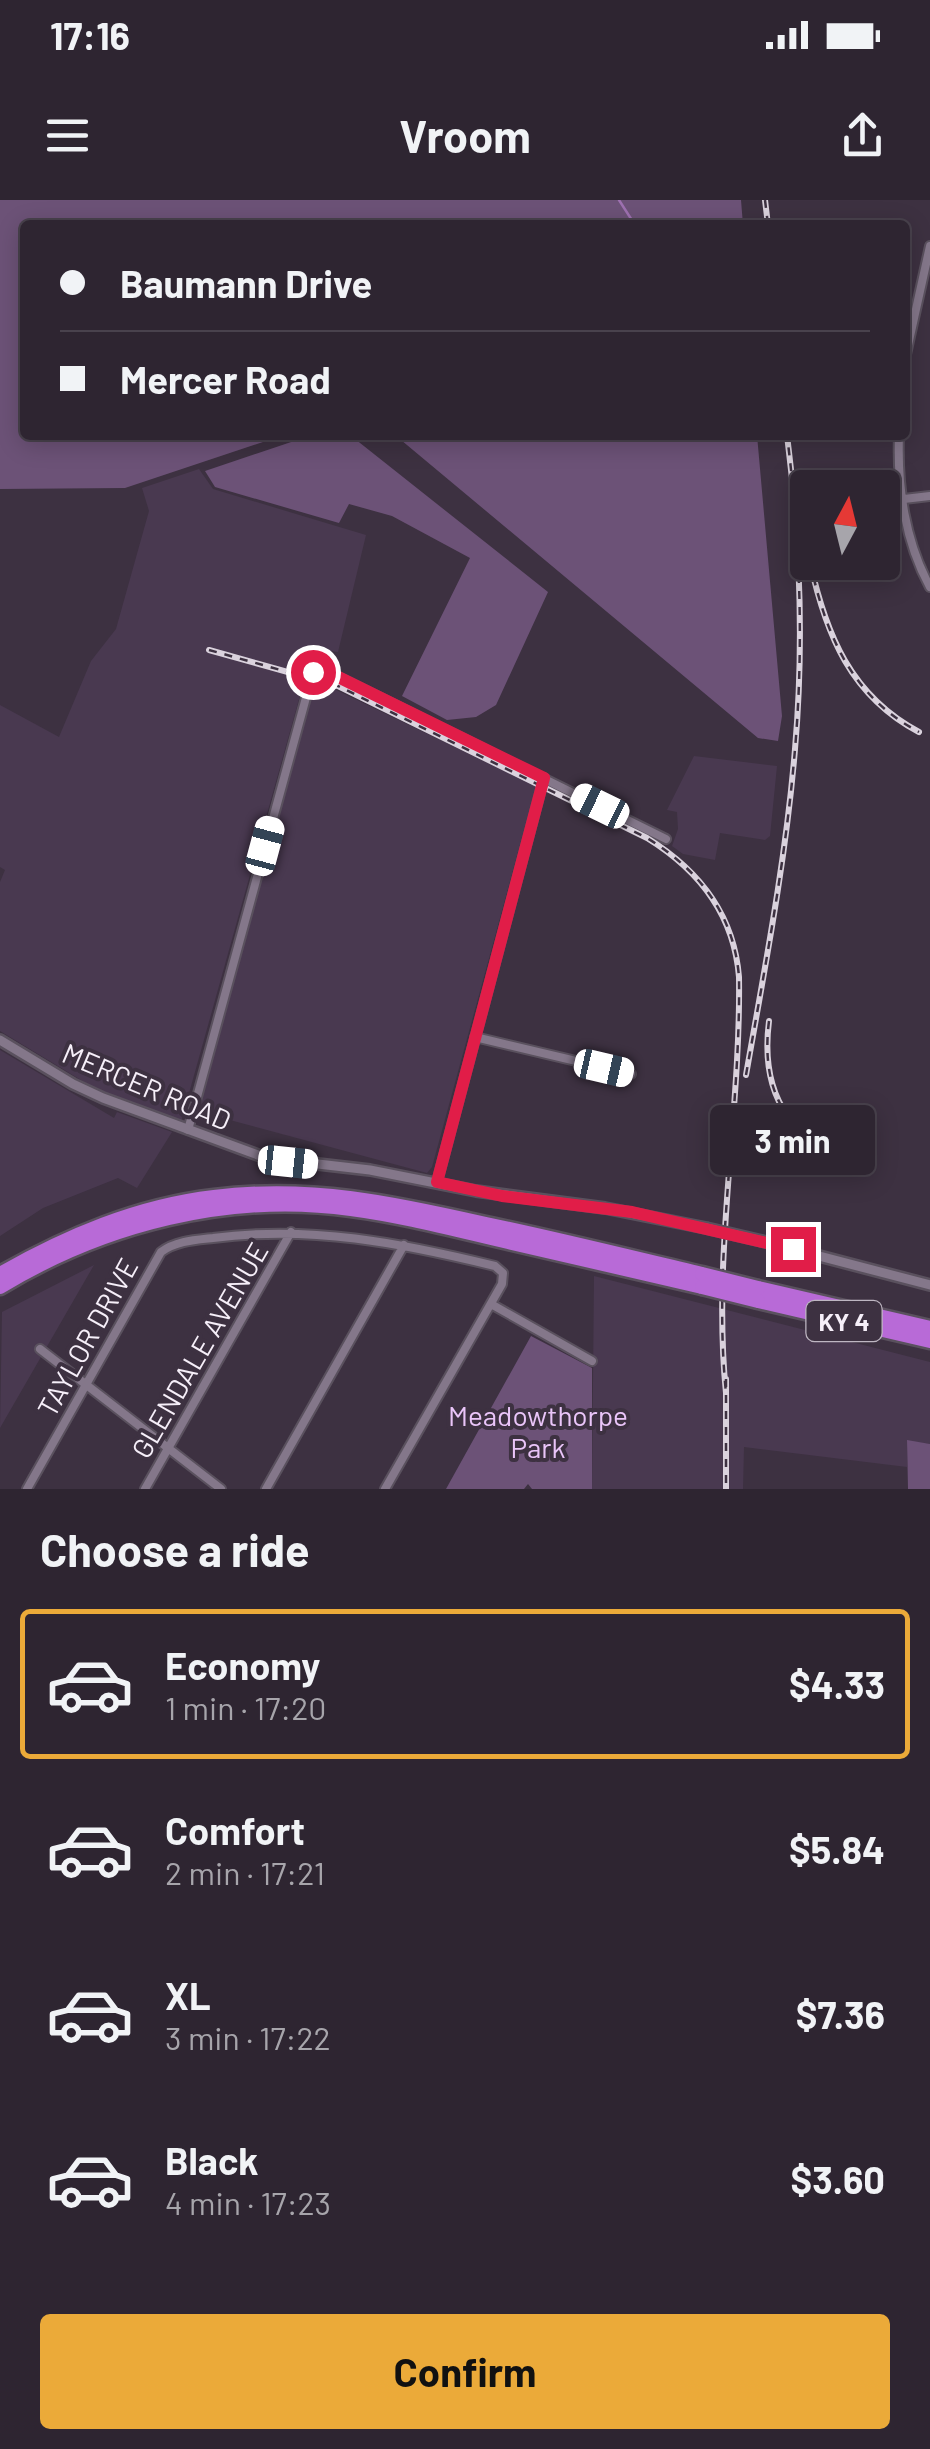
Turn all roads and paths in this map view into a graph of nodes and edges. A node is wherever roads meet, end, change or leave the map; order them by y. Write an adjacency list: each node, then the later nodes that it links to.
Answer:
1 (930, 246): 2 (street)
2 (910, 337)
3 (899, 440): 5 (street)
4 (930, 496): 5 (street)
5 (904, 499): 6 (street)
6 (930, 587)
7 (544, 778): 8 (street); 9 (street); 12 (street)
8 (666, 838)
9 (474, 1038): 11 (street); 13 (street)
10 (0, 1040): 12 (street, MERCER ROAD)
11 (630, 1074)
12 (188, 1130): 13 (street, MERCER ROAD)
13 (437, 1182): 18 (street, MERCER ROAD, bridge)
14 (291, 1232): 15 (street, TAYLOR DRIVE); 26 (street, TAYLOR DRIVE); 27 (street, GLENDALE AVENUE)
15 (404, 1245): 21 (street, TAYLOR DRIVE); 31 (street)
16 (0, 1274): 17 (highway, KY 4)
17 (702, 1280): 19 (highway, KY 4); 20 (highway, KY 4, bridge)
18 (930, 1285)
19 (0, 1287)
20 (758, 1294): 22 (highway, KY 4); 23 (highway, KY 4)
21 (491, 1304): 25 (street); 32 (street)
22 (930, 1328)
23 (930, 1341)
24 (40, 1349): 26 (street)
25 (592, 1361)
26 (86, 1384): 27 (street); 28 (street, TAYLOR DRIVE)
27 (168, 1447): 29 (street, GLENDALE AVENUE); 30 (street)
28 (26, 1489)
29 (145, 1489)
30 (221, 1489)
31 (266, 1489)
32 (385, 1489)

